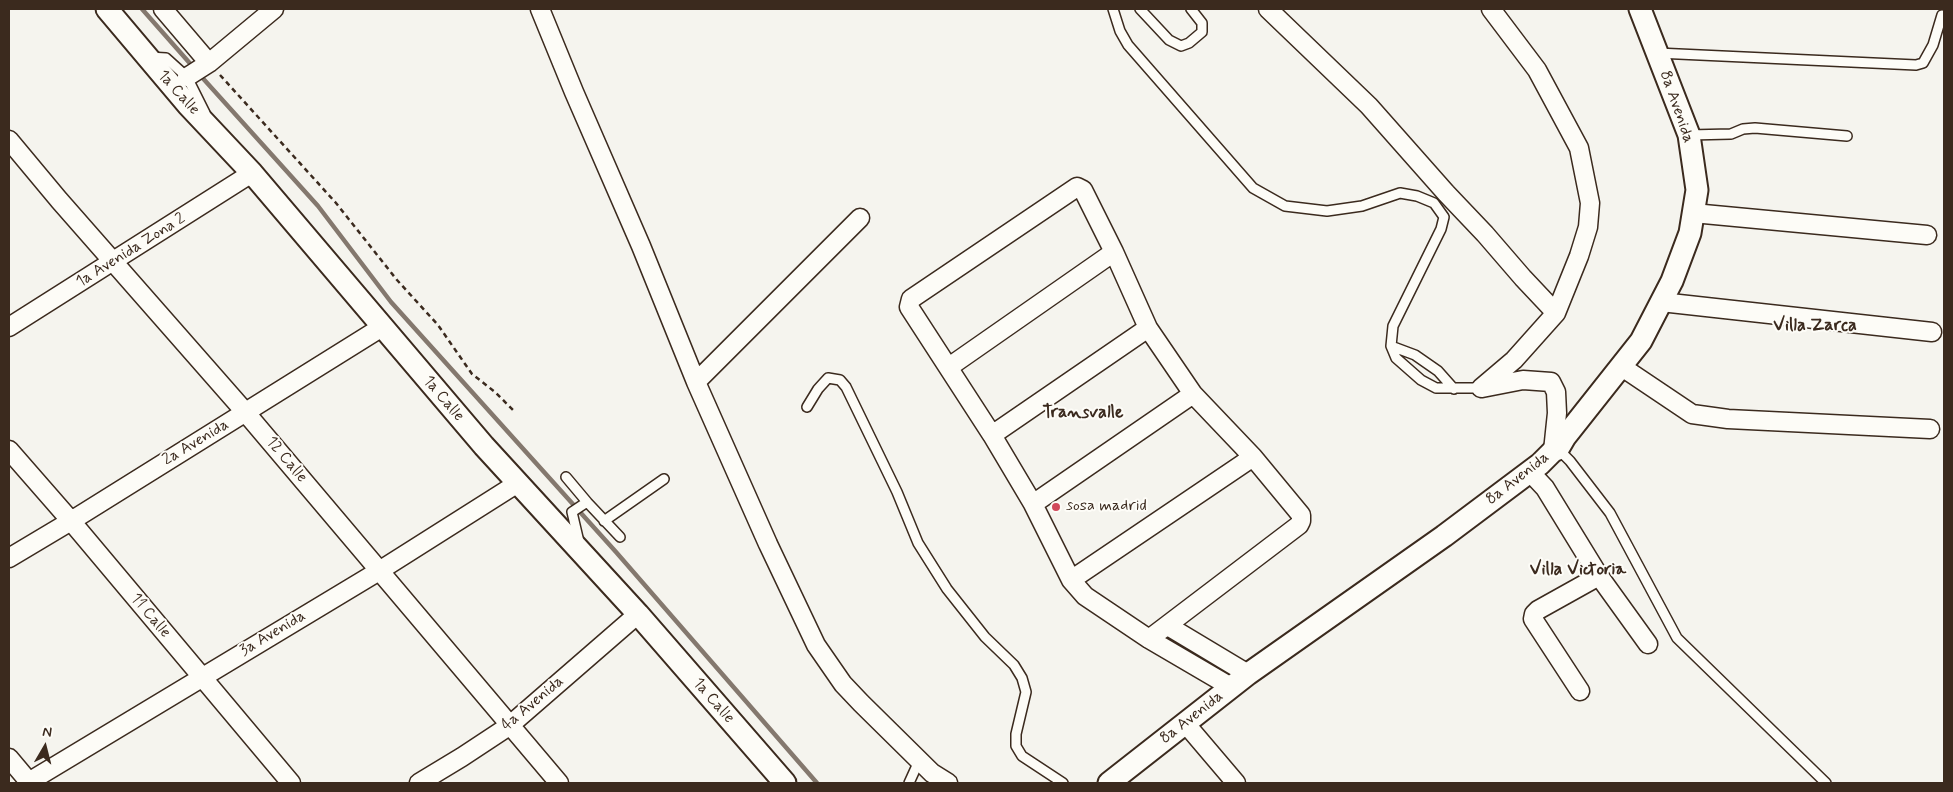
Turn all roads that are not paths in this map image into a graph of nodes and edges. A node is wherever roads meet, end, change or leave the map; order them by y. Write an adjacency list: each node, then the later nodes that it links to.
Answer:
1 (107, 9): 13 (street, 1a Calle)
2 (163, 9): 14 (street)
3 (274, 9): 14 (street)
4 (540, 9): 35 (street)
5 (1113, 9): 32 (lane)
6 (1140, 9): 7 (lane)
7 (1191, 9)
8 (1268, 9): 27 (street)
9 (1492, 9): 27 (street)
10 (1640, 9): 12 (street, 8a Avenida)
11 (1942, 15): 12 (lane)
12 (1656, 53): 17 (street, 8a Avenida)
13 (147, 57): 15 (lane); 16 (street, 1a Calle)
14 (205, 65): 15 (street)
15 (187, 78): 16 (lane)
16 (211, 128): 20 (street, 1a Calle)
17 (1689, 135): 18 (lane); 21 (street, 8a Avenida)
18 (1846, 136)
19 (9, 140): 25 (street, 12 Calle)
20 (252, 173): 25 (street, 1a Avenida Zona 2); 29 (street, 1a Calle)
21 (1693, 213): 23 (street); 26 (street, 8a Avenida)
22 (860, 218): 35 (street)
23 (1927, 235)
24 (1114, 252): 30 (street); 33 (street); 33 (street)
25 (114, 262): 28 (street, 1a Avenida Zona 2); 40 (street, 12 Calle)
26 (1661, 302): 31 (street); 34 (street, 8a Avenida)
27 (1556, 313): 36 (street)
28 (9, 327)
29 (382, 327): 40 (street, 2a Avenida); 49 (street, 1a Calle)
30 (1148, 328): 38 (street); 42 (street)
31 (1932, 332)
32 (1391, 346): 37 (lane); 37 (lane)
33 (949, 367): 42 (street)
34 (1622, 367): 41 (street); 44 (street, 8a Avenida)
35 (696, 382): 71 (street)
36 (1481, 388): 37 (lane); 44 (street)
37 (1454, 389)
38 (1193, 394): 45 (street); 51 (street)
39 (807, 407): 79 (lane)
40 (246, 413): 52 (street, 2a Avenida); 57 (street, 12 Calle)
41 (1930, 430)
42 (992, 435): 51 (street)
43 (9, 450): 52 (street, 11 Calle)
44 (1556, 450): 46 (street, 8a Avenida); 82 (lane)
45 (1252, 457): 59 (street); 61 (street)
46 (1530, 472): 58 (street); 64 (street, 8a Avenida)
47 (566, 477): 50 (lane)
48 (664, 479): 53 (lane)
49 (518, 483): 55 (street, 1a Calle); 57 (street, 3a Avenida)
50 (584, 503): 53 (lane); 55 (lane)
51 (1034, 504): 59 (street)
52 (71, 521): 56 (street, 2a Avenida); 65 (street, 11 Calle)
53 (604, 521): 54 (lane)
54 (620, 537)
55 (582, 553): 60 (street, 1a Calle)
56 (9, 558)
57 (379, 571): 65 (street, 3a Avenida); 69 (street, 12 Calle)
58 (1599, 576): 63 (street); 67 (street)
59 (1071, 580): 62 (street)
60 (638, 614): 69 (street, 4a Avenida); 76 (street, 1a Calle)
61 (1168, 626): 62 (street); 64 (street)
62 (1148, 639): 66 (street)
63 (1648, 644)
64 (1248, 674): 66 (street, 8a Avenida)
65 (202, 677): 72 (street, 3a Avenida); 73 (street, 11 Calle)
66 (1231, 687): 68 (street, 8a Avenida)
67 (1580, 691)
68 (1185, 723): 80 (street, 8a Avenida); 81 (street)
69 (509, 726): 74 (street, 4a Avenida); 75 (street, 12 Calle)
70 (9, 758): 72 (street)
71 (920, 761): 77 (lane); 78 (street)
72 (28, 783)
73 (290, 783)
74 (419, 783)
75 (559, 783)
76 (786, 783)
77 (910, 783)
78 (948, 783)
79 (1063, 783)
80 (1109, 783)
81 (1236, 783)
82 (1826, 783)

